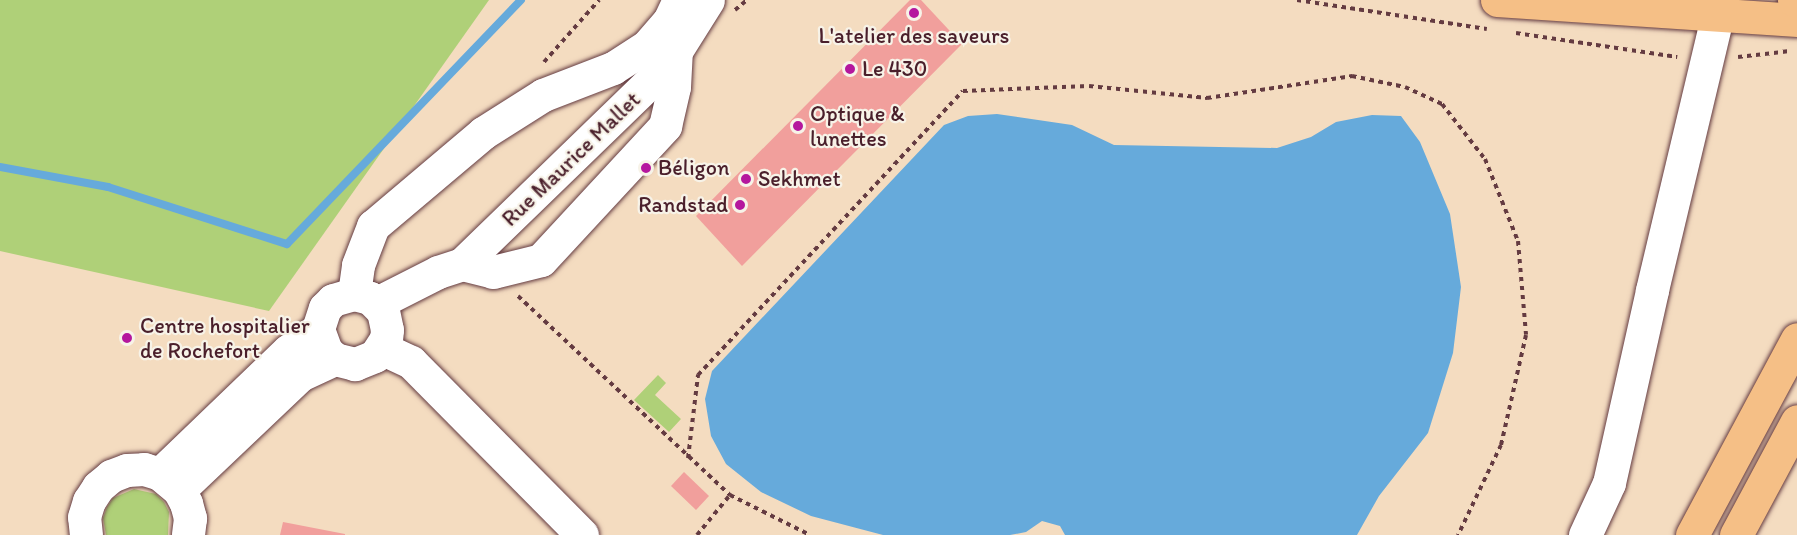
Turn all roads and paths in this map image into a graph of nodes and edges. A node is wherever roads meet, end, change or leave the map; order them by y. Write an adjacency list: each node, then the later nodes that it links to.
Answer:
1 (599, 0): 14 (path)
2 (679, 0): 17 (street, Rue Maurice Mallet)
3 (708, 0): 12 (street, Rue Maurice Mallet)
4 (1297, 0): 8 (path)
5 (1764, 0): 6 (main road)
6 (1796, 1)
7 (1718, 14): 8 (main road); 9 (main road); 13 (street)
8 (1496, 15)
9 (1797, 20)
10 (1507, 32): 13 (path)
11 (1797, 50): 13 (path)
12 (676, 51): 15 (street, Rue Maurice Mallet); 16 (street)
13 (1705, 61): 32 (street)
14 (536, 70)
15 (462, 264): 16 (street); 17 (street)
16 (493, 272): 23 (path)
17 (365, 298): 18 (street); 20 (street)
18 (318, 329): 21 (street); 24 (street)
19 (1797, 339): 33 (main road)
20 (381, 348): 21 (street); 28 (street)
21 (335, 358): 24 (street)
22 (1797, 422): 34 (main road)
23 (688, 458): 25 (path); 31 (path)
24 (169, 482): 26 (street); 27 (street)
25 (730, 495): 29 (path); 30 (path)
26 (84, 535)
27 (188, 535)
28 (582, 535)
29 (697, 535)
30 (810, 535)
31 (1458, 535)
32 (1585, 535)
33 (1692, 535)
34 (1736, 535)

